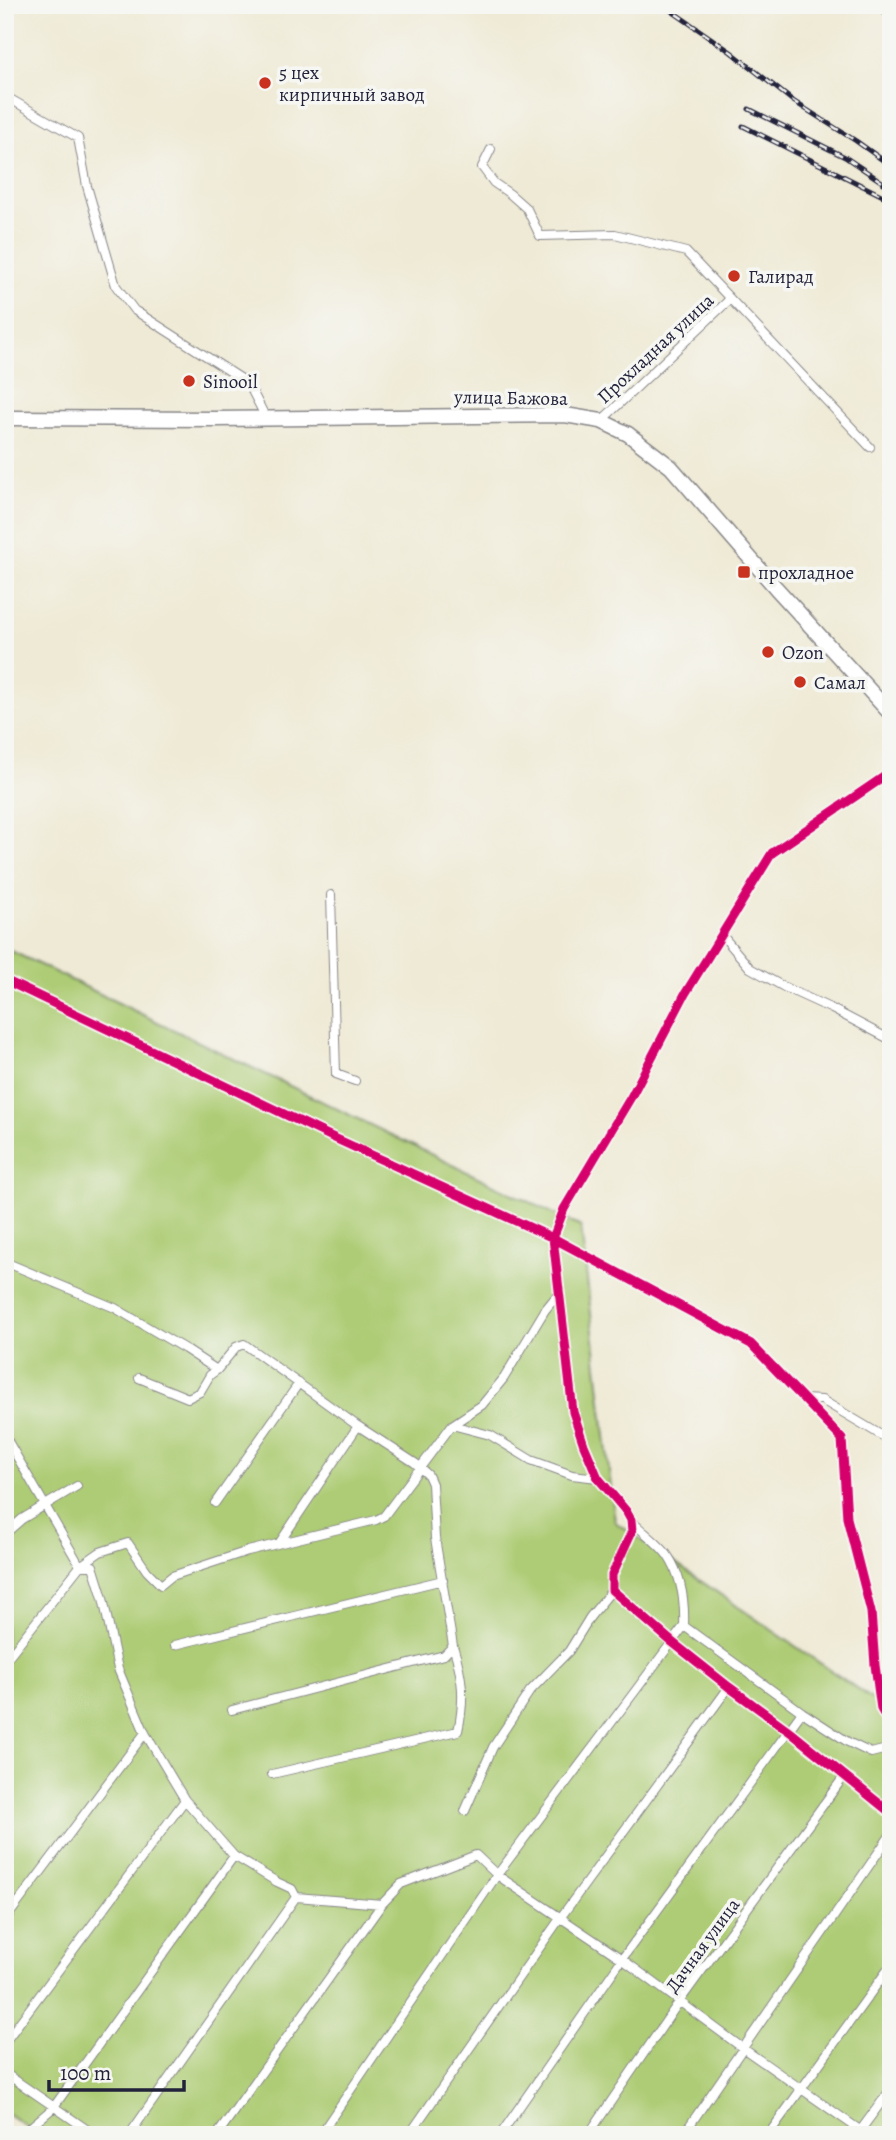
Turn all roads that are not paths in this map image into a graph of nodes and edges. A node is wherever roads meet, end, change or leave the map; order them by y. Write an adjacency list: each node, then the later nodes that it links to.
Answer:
1 (878, 5): 2 (street)
2 (891, 15)
3 (5, 96): 7 (street)
4 (491, 149): 5 (street, Прохладная улица)
5 (730, 299): 8 (street, Прохладная улица); 9 (street, Прохладная улица)
6 (5, 418): 7 (highway, улица Бажова)
7 (266, 418): 8 (highway, улица Бажова)
8 (601, 421): 10 (highway, улица Бажова)
9 (870, 447)
10 (891, 714)
11 (891, 772): 13 (street)
12 (331, 895): 16 (street)
13 (722, 936): 15 (street); 17 (street)
14 (5, 980): 17 (street)
15 (891, 1040)
16 (355, 1082)
17 (553, 1238): 19 (street); 23 (street)
18 (5, 1262): 20 (street)
19 (559, 1293): 24 (street); 29 (street)
20 (216, 1370): 21 (street); 22 (street)
21 (139, 1378)
22 (299, 1383): 25 (street); 31 (street)
23 (804, 1399): 27 (street); 47 (street)
24 (452, 1425): 28 (street); 29 (street)
25 (358, 1426): 28 (street); 35 (street)
26 (5, 1436): 32 (street)
27 (891, 1441)
28 (421, 1468): 35 (street); 37 (street)
29 (598, 1478): 33 (street)
30 (77, 1486): 32 (street)
31 (215, 1503)
32 (45, 1504): 34 (street); 36 (street)
33 (631, 1520): 38 (street); 39 (street)
34 (5, 1534)
35 (280, 1542): 36 (street)
36 (80, 1566): 43 (street); 49 (street)
37 (443, 1580): 41 (street); 42 (street)
38 (612, 1590): 40 (street); 54 (street)
39 (684, 1626): 40 (street); 46 (street)
40 (672, 1642): 44 (street); 58 (street)
41 (175, 1645)
42 (453, 1646): 45 (street); 51 (street)
43 (5, 1661)
44 (729, 1687): 48 (street); 61 (street)
45 (232, 1710)
46 (802, 1712): 48 (street); 50 (street)
47 (891, 1726)
48 (789, 1731): 52 (street); 63 (street)
49 (145, 1733): 53 (street); 62 (street)
50 (891, 1748)
51 (272, 1774)
52 (845, 1776): 55 (street); 65 (street, Дачная улица)
53 (185, 1800): 57 (street); 66 (street)
54 (465, 1811)
55 (891, 1813)
56 (891, 1834): 69 (street)
57 (234, 1856): 59 (street); 73 (street)
58 (497, 1875): 60 (street); 61 (street); 79 (street)
59 (296, 1897): 60 (street); 77 (street)
60 (382, 1904): 78 (street)
61 (561, 1917): 63 (street); 80 (street)
62 (5, 1920)
63 (622, 1959): 65 (street); 81 (street)
64 (891, 1965): 71 (street)
65 (679, 2002): 69 (street); 82 (street, Дачная улица)
66 (17, 2026): 67 (street); 68 (street)
67 (5, 2031)
68 (5, 2042)
69 (744, 2049): 71 (street); 83 (street)
70 (5, 2073): 73 (street)
71 (800, 2089): 74 (street); 84 (street)
72 (891, 2089): 74 (street)
73 (53, 2108): 75 (street); 76 (street)
74 (861, 2133)
75 (21, 2135)
76 (95, 2135)
77 (129, 2135)
78 (217, 2135)
79 (320, 2135)
80 (409, 2135)
81 (500, 2135)
82 (588, 2135)
83 (682, 2135)
84 (768, 2135)

